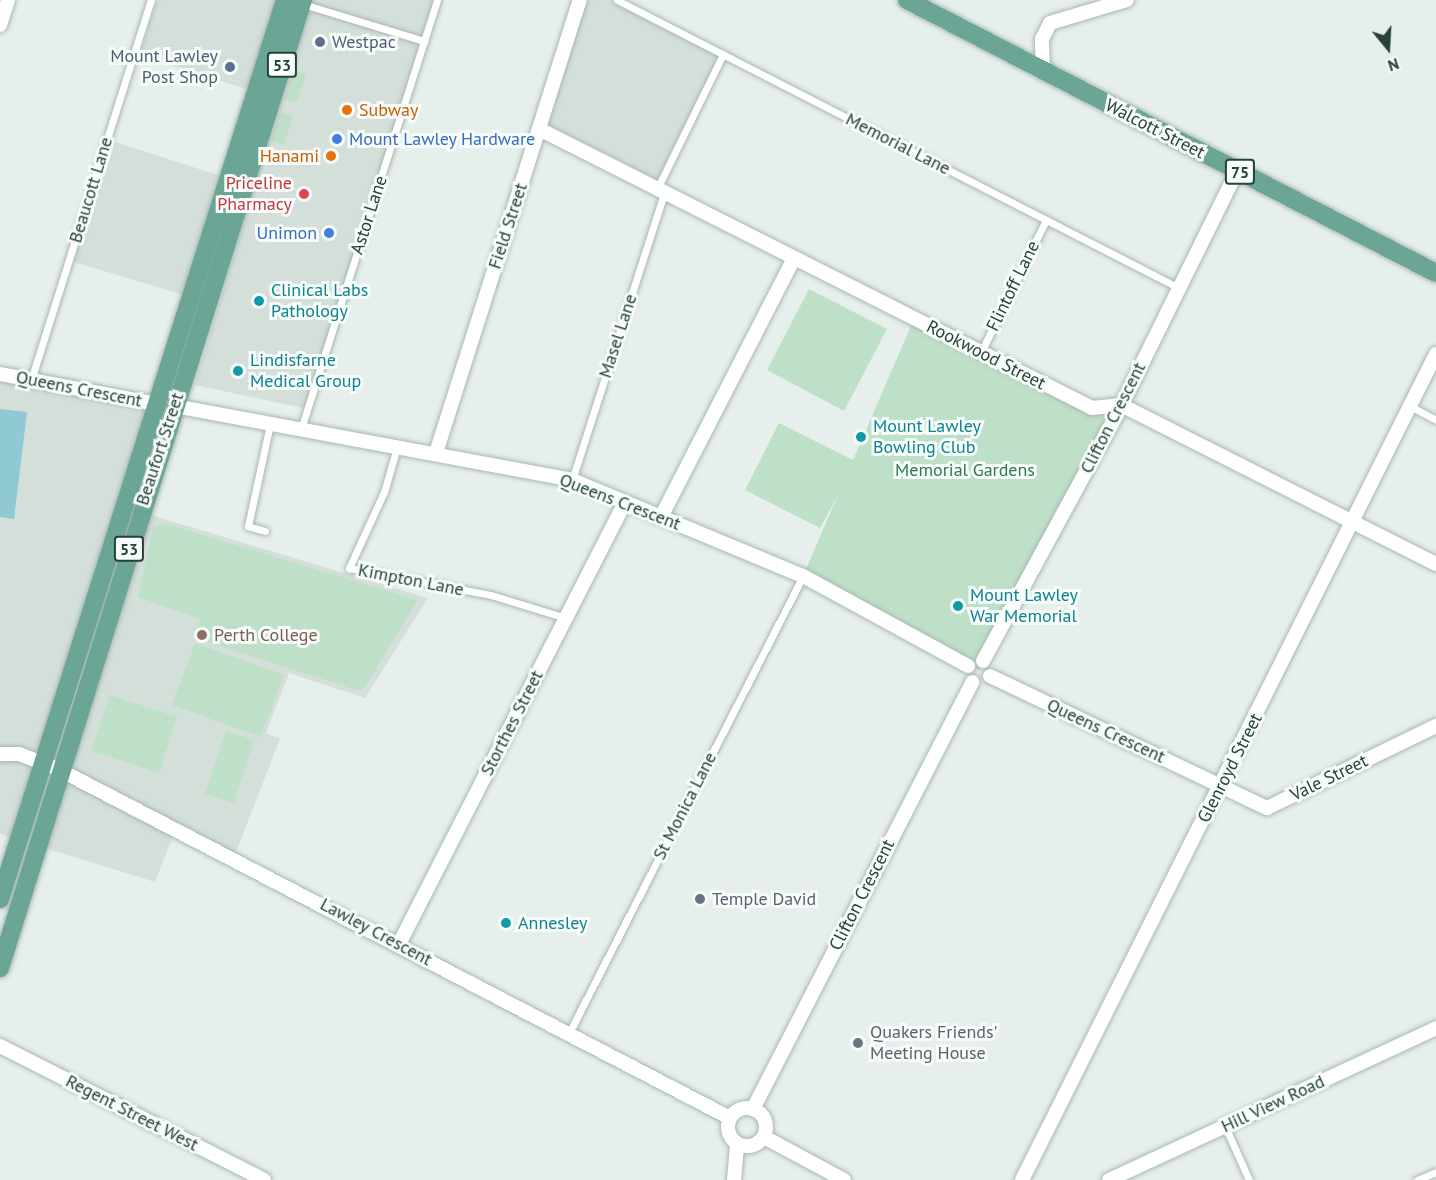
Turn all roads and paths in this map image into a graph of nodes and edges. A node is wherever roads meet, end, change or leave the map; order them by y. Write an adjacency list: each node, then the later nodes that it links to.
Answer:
1 (8, 0): 9 (street)
2 (151, 0): 23 (lane, Beaucott Lane)
3 (437, 0): 10 (lane, Astor Lane)
4 (580, 0): 13 (street, Field Street)
5 (617, 0): 11 (lane, Memorial Lane)
6 (907, 0): 12 (main road, Walcott Street / 75)
7 (1128, 0): 12 (street)
8 (295, 1): 10 (lane); 24 (main road, Beaufort Street / 53)
9 (0, 25)
10 (424, 41): 29 (lane, Astor Lane)
11 (723, 54): 15 (lane, Masel Lane); 16 (lane, Memorial Lane)
12 (1043, 71): 14 (main road, Walcott Street / 75)
13 (539, 129): 15 (street, Rookwood Street); 31 (street, Field Street)
14 (1237, 171): 18 (main road, Walcott Street / 75); 19 (street, Clifton Crescent)
15 (661, 191): 17 (street, Rookwood Street); 32 (lane, Masel Lane)
16 (1046, 220): 19 (lane, Memorial Lane); 20 (lane, Flintoff Lane)
17 (794, 258): 20 (street, Rookwood Street); 34 (street)
18 (1436, 273)
19 (1179, 288): 25 (street, Clifton Crescent)
20 (981, 352): 25 (street, Rookwood Street)
21 (1436, 354): 26 (street, Glenroyd Street)
22 (0, 374): 23 (street, Queens Crescent)
23 (31, 380): 24 (street, Queens Crescent)
24 (166, 405): 28 (street, Queens Crescent); 45 (main road, Beaufort Street / 53); 48 (main road, Beaufort Street / 53)
25 (1121, 405): 35 (street); 40 (street, Clifton Crescent)
26 (1410, 406): 27 (lane); 35 (street, Glenroyd Street)
27 (1436, 420)
28 (270, 424): 29 (street, Queens Crescent); 36 (lane)
29 (301, 430): 30 (street, Queens Crescent)
30 (397, 445): 31 (street, Queens Crescent); 39 (lane, Kimpton Lane)
31 (436, 453): 32 (street, Queens Crescent)
32 (572, 480): 33 (street, Queens Crescent)
33 (625, 503): 34 (street, Queens Crescent); 39 (street, Storthes Street)
34 (662, 517): 38 (street, Queens Crescent)
35 (1354, 521): 37 (street); 49 (street, Glenroyd Street)
36 (265, 531)
37 (1436, 564)
38 (803, 576): 41 (street, Queens Crescent); 54 (lane, St Monica Lane)
39 (566, 618): 51 (street, Storthes Street)
40 (983, 662): 41 (street); 42 (street)
41 (968, 666): 43 (street)
42 (990, 676): 43 (street); 49 (street, Queens Crescent)
43 (972, 682): 56 (street, Clifton Crescent)
44 (1436, 726): 49 (street, Vale Street)
45 (52, 734): 47 (street, Lawley Crescent); 48 (main road, Beaufort Street / 53)
46 (0, 754): 47 (street, Lawley Crescent)
47 (19, 754): 48 (street, Lawley Crescent)
48 (50, 765): 50 (main road, Beaufort Street / 53); 51 (street, Lawley Crescent); 52 (main road, Beaufort Street / 53)
49 (1221, 785): 65 (street, Glenroyd Street)
50 (0, 898)
51 (399, 944): 54 (street, Lawley Crescent)
52 (0, 968)
53 (1436, 1028): 58 (street, Hill View Road)
54 (568, 1035): 57 (street, Lawley Crescent)
55 (0, 1046): 62 (street, Regent Street West)
56 (753, 1109): 57 (street); 59 (street)
57 (730, 1118): 60 (street)
58 (1225, 1126): 66 (street, Hill View Road); 67 (lane)
59 (764, 1137): 60 (street); 64 (street)
60 (737, 1144): 63 (street)
61 (1436, 1172): 68 (lane)
62 (264, 1180)
63 (734, 1180)
64 (844, 1180)
65 (1022, 1180)
66 (1109, 1180)
67 (1249, 1180)
68 (1417, 1180)

